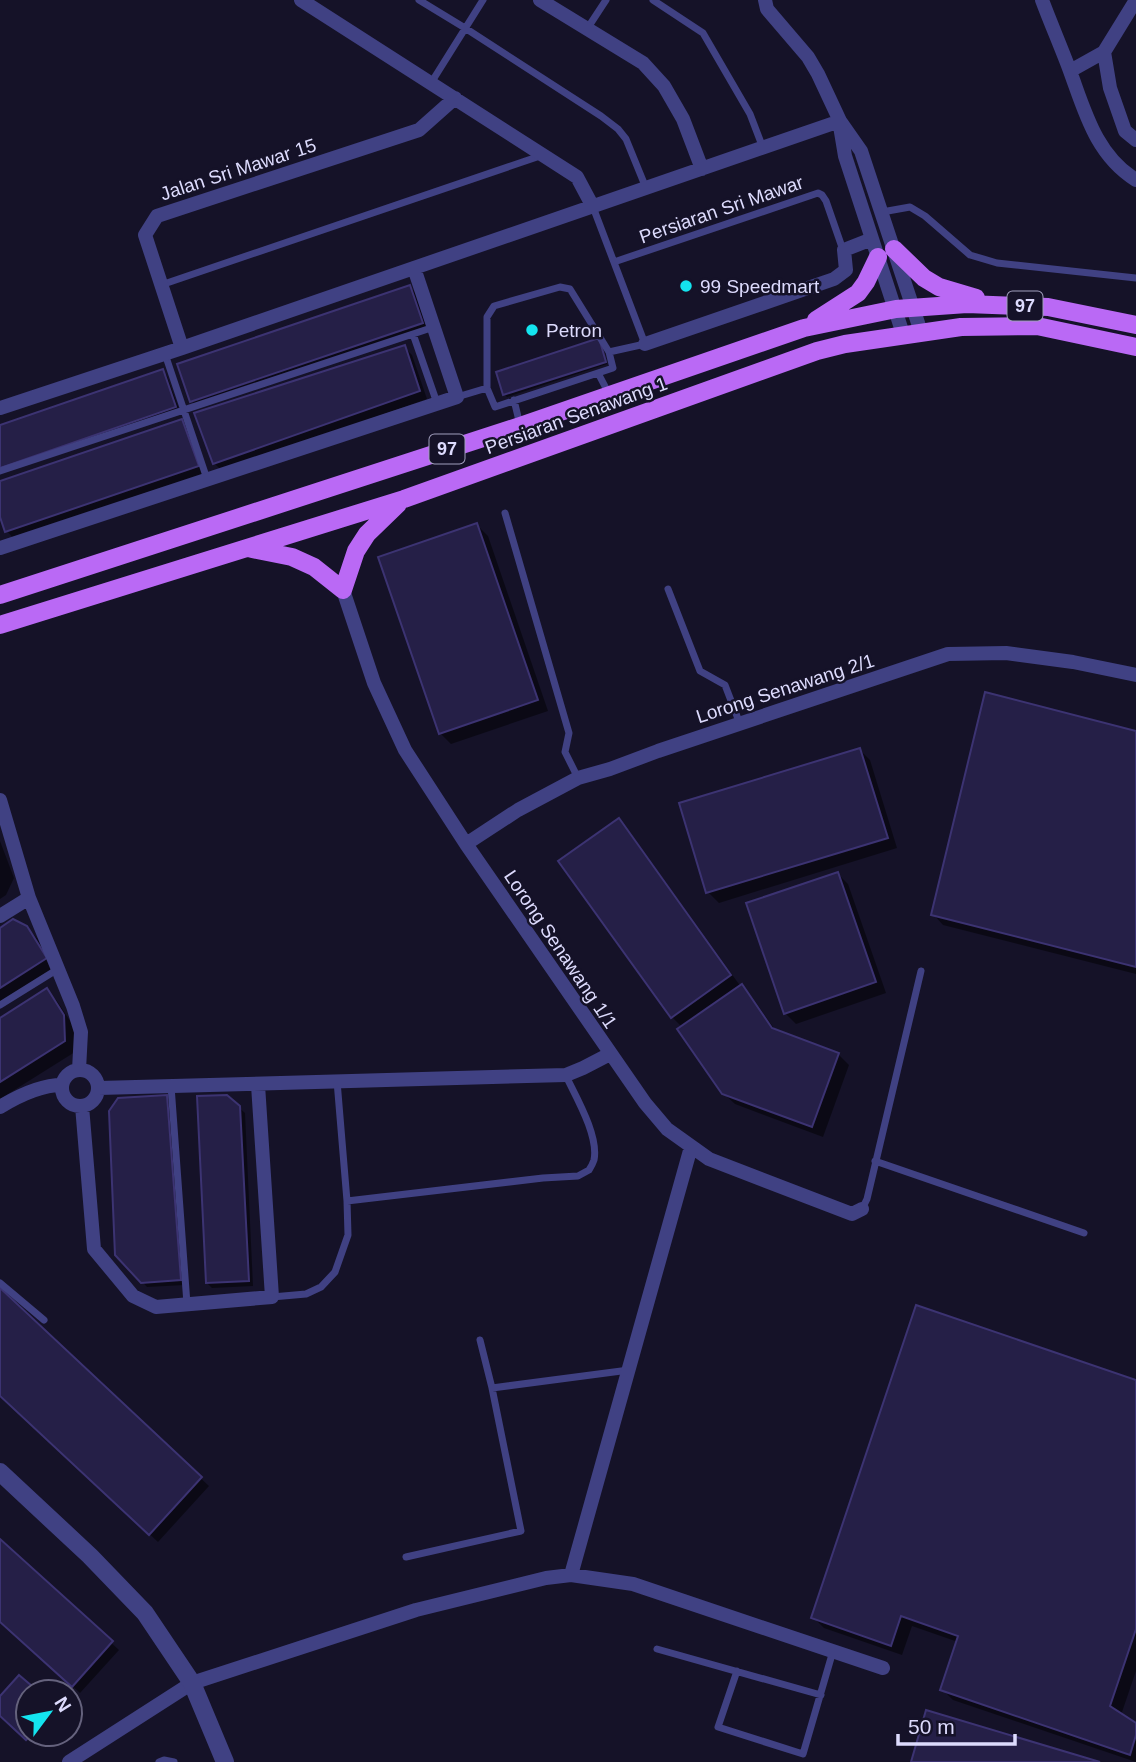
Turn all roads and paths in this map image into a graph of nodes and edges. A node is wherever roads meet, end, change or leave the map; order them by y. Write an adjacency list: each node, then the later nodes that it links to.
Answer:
1 (301, 0): 14 (street)
2 (419, 0): 10 (lane)
3 (483, 0): 10 (lane)
4 (540, 0): 11 (street)
5 (606, 0): 11 (lane)
6 (653, 0): 18 (lane)
7 (765, 0): 16 (street)
8 (1042, 0): 13 (street)
9 (1136, 0): 12 (street)
10 (465, 28): 14 (lane); 22 (lane)
11 (587, 29): 20 (street)
12 (1104, 52): 13 (street); 17 (street)
13 (1070, 71): 21 (street)
14 (431, 83): 15 (street)
15 (455, 98): 19 (street); 31 (street, Jalan Sri Mawar 15)
16 (840, 121): 18 (street); 24 (street); 25 (street)
17 (1136, 140)
18 (763, 148): 20 (street)
19 (544, 155): 23 (street); 31 (lane)
20 (702, 169): 22 (street)
21 (1136, 180)
22 (646, 188): 23 (street)
23 (593, 207): 28 (lane); 29 (street)
24 (881, 212): 27 (street); 30 (lane)
25 (872, 239): 26 (street); 27 (street)
26 (844, 250): 28 (lane, Persiaran Sri Mawar); 39 (street)
27 (886, 253): 32 (main road); 33 (street); 36 (main road)
28 (614, 262): 39 (lane)
29 (414, 268): 35 (street); 41 (street)
30 (1136, 278)
31 (161, 285): 41 (street, Jalan Sri Mawar 15)
32 (1004, 306): 33 (main road, Persiaran Senawang 1 / 97); 34 (main road, Persiaran Senawang 1 / 97)
33 (904, 308): 36 (main road, Persiaran Senawang 1 / 97); 37 (street)
34 (1132, 322)
35 (434, 327): 38 (lane); 47 (street)
36 (804, 328): 46 (main road, Persiaran Senawang 1 / 97)
37 (912, 333): 40 (main road, Persiaran Senawang 1 / 97); 55 (main road, Persiaran Senawang 1 / 97)
38 (413, 334): 49 (lane); 51 (lane)
39 (645, 344): 42 (lane)
40 (1136, 347)
41 (182, 348): 43 (street)
42 (610, 352): 44 (lane); 45 (lane)
43 (165, 354): 50 (street); 51 (lane)
44 (598, 373): 46 (lane); 48 (lane)
45 (487, 388): 47 (lane); 48 (lane)
46 (609, 395): 52 (main road, Persiaran Senawang 1 / 97)
47 (457, 397): 49 (street)
48 (514, 400): 52 (lane)
49 (437, 404): 54 (street)
50 (0, 408)
51 (184, 410): 53 (lane); 54 (lane)
52 (520, 426): 61 (main road, Persiaran Senawang 1 / 97)
53 (0, 471)
54 (207, 480): 57 (street)
55 (404, 499): 58 (main road, Persiaran Senawang 1 / 97); 60 (main road)
56 (505, 513): 65 (lane)
57 (0, 548)
58 (249, 549): 60 (main road); 62 (main road, Persiaran Senawang 1 / 97)
59 (668, 589): 64 (lane)
60 (343, 590): 67 (street, Lorong Senawang 1/1)
61 (0, 595)
62 (0, 625)
63 (1136, 675): 64 (street, Lorong Senawang 2/1)
64 (740, 724): 65 (street, Lorong Senawang 2/1)
65 (578, 778): 67 (street, Lorong Senawang 2/1)
66 (1, 806): 68 (street)
67 (466, 844): 73 (street, Lorong Senawang 1/1)
68 (29, 898): 69 (street); 70 (street)
69 (0, 916)
70 (58, 969): 72 (lane); 74 (street)
71 (921, 971): 84 (lane)
72 (0, 1005)
73 (610, 1054): 75 (street); 83 (street, Lorong Senawang 1/1)
74 (79, 1070): 78 (street); 80 (street)
75 (566, 1075): 76 (street); 85 (lane)
76 (337, 1081): 77 (street); 85 (lane)
77 (258, 1084): 79 (street); 89 (street)
78 (62, 1085): 81 (street); 82 (street)
79 (171, 1086): 80 (street); 90 (lane)
80 (99, 1088): 81 (street)
81 (82, 1106): 90 (street)
82 (0, 1107)
83 (691, 1147): 86 (street, Lorong Senawang 1/1); 93 (street)
84 (875, 1161): 86 (lane); 87 (lane)
85 (347, 1201): 89 (lane)
86 (862, 1209)
87 (1084, 1233)
88 (0, 1283): 91 (lane)
89 (272, 1297): 90 (street)
90 (187, 1304)
91 (44, 1320)
92 (480, 1340): 94 (lane)
93 (628, 1370): 94 (lane); 97 (street)
94 (492, 1388): 96 (lane)
95 (0, 1472): 102 (street)
96 (405, 1557)
97 (571, 1575): 99 (street); 102 (street)
98 (657, 1649): 101 (lane)
99 (833, 1651): 100 (street); 103 (lane)
100 (883, 1668)
101 (737, 1671): 103 (lane); 103 (lane)
102 (192, 1683): 104 (street); 107 (street)
103 (821, 1695)
104 (69, 1762)
105 (159, 1762): 106 (lane)
106 (174, 1762)
107 (225, 1762)

